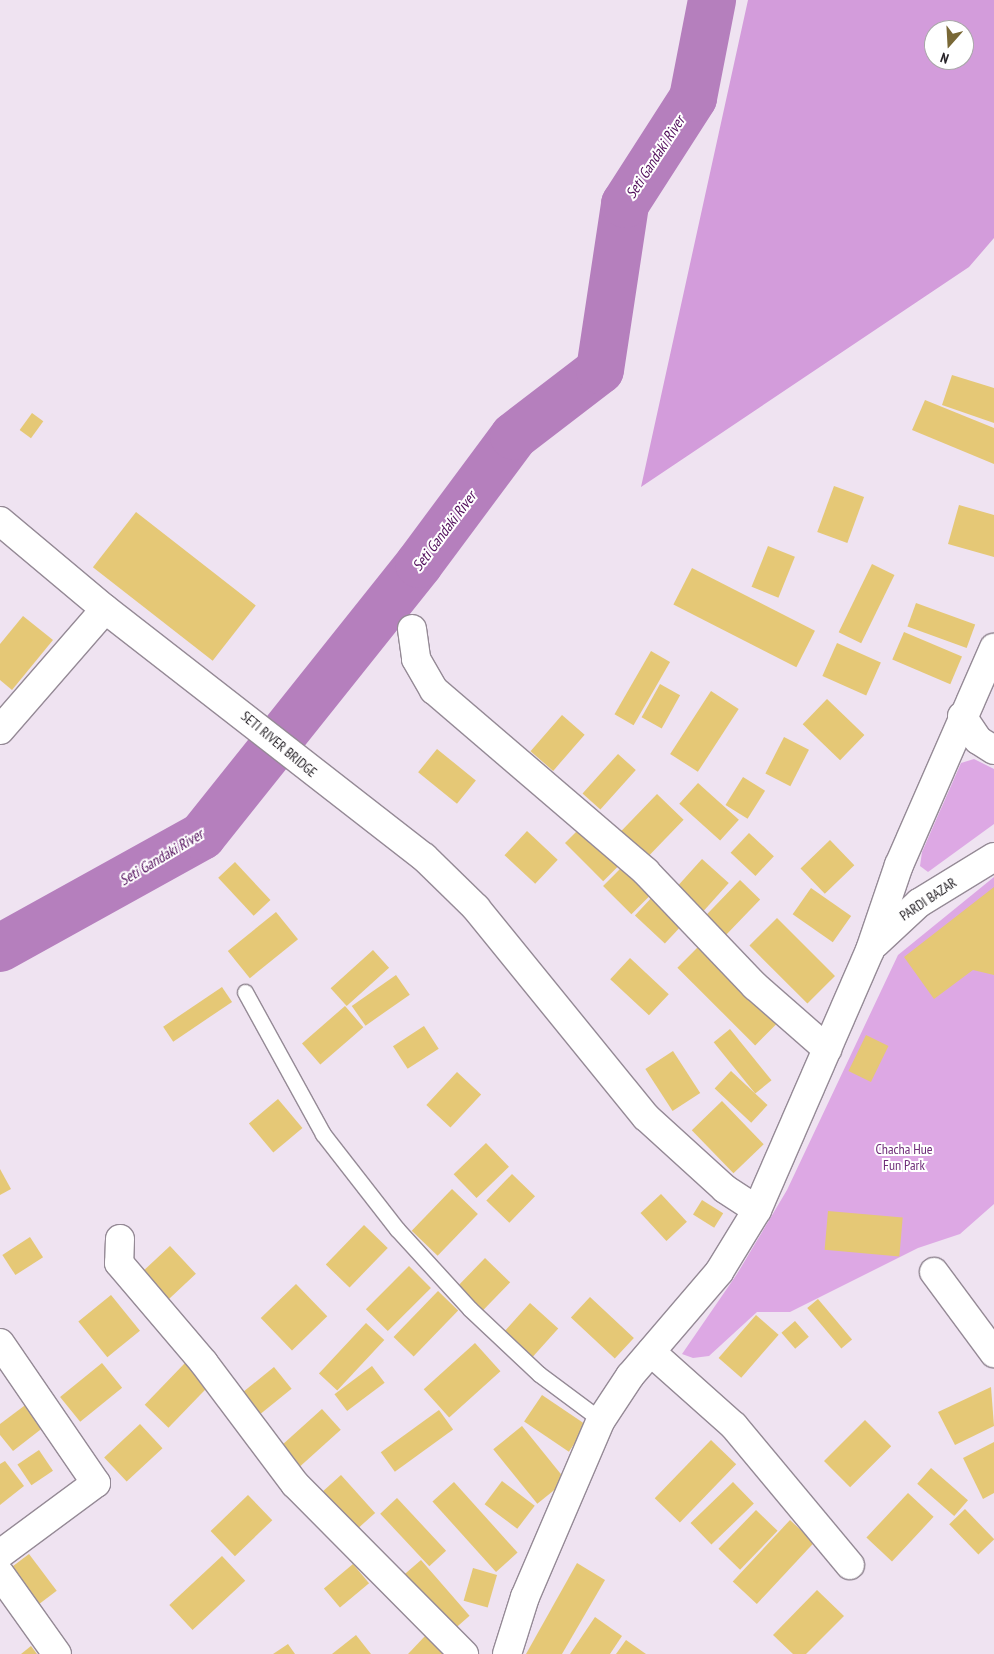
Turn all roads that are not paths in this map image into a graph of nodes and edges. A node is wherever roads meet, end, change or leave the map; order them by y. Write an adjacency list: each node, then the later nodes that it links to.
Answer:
1 (0, 521): 2 (street, SETI RIVER BRIDGE)
2 (105, 609): 6 (street); 12 (street, SETI RIVER BRIDGE)
3 (412, 629): 11 (street)
4 (994, 648): 5 (street)
5 (962, 716): 7 (street); 9 (street)
6 (4, 722)
7 (994, 750)
8 (994, 857): 9 (street, PARDI BAZAR)
9 (870, 950): 11 (street)
10 (245, 992): 18 (lane)
11 (827, 1049): 12 (street)
12 (757, 1210): 16 (street)
13 (120, 1239): 23 (street)
14 (934, 1272): 17 (street)
15 (0, 1343): 19 (street)
16 (651, 1352): 18 (street); 20 (street)
17 (994, 1353)
18 (601, 1420): 24 (street)
19 (0, 1554)
20 (850, 1565)
21 (0, 1574): 22 (street)
22 (57, 1654)
23 (464, 1654)
24 (507, 1654)

